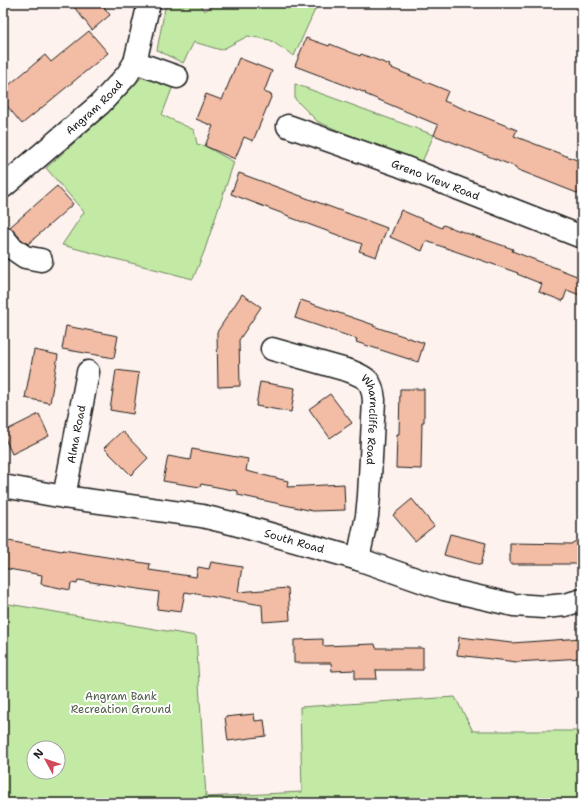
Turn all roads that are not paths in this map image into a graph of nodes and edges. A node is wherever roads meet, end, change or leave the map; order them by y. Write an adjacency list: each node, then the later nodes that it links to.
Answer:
1 (149, 3): 2 (street, Angram Road)
2 (135, 62): 3 (street); 5 (street, Angram Road)
3 (176, 77)
4 (288, 126): 7 (street, Greno View Road)
5 (5, 181)
6 (3, 237): 8 (street)
7 (582, 237)
8 (41, 260)
9 (272, 349): 13 (street, Wharncliffe Road)
10 (88, 372): 12 (street, Alma Road)
11 (3, 486): 12 (street, South Road)
12 (64, 497): 13 (street, South Road)
13 (358, 559): 14 (street, South Road)
14 (582, 600)

